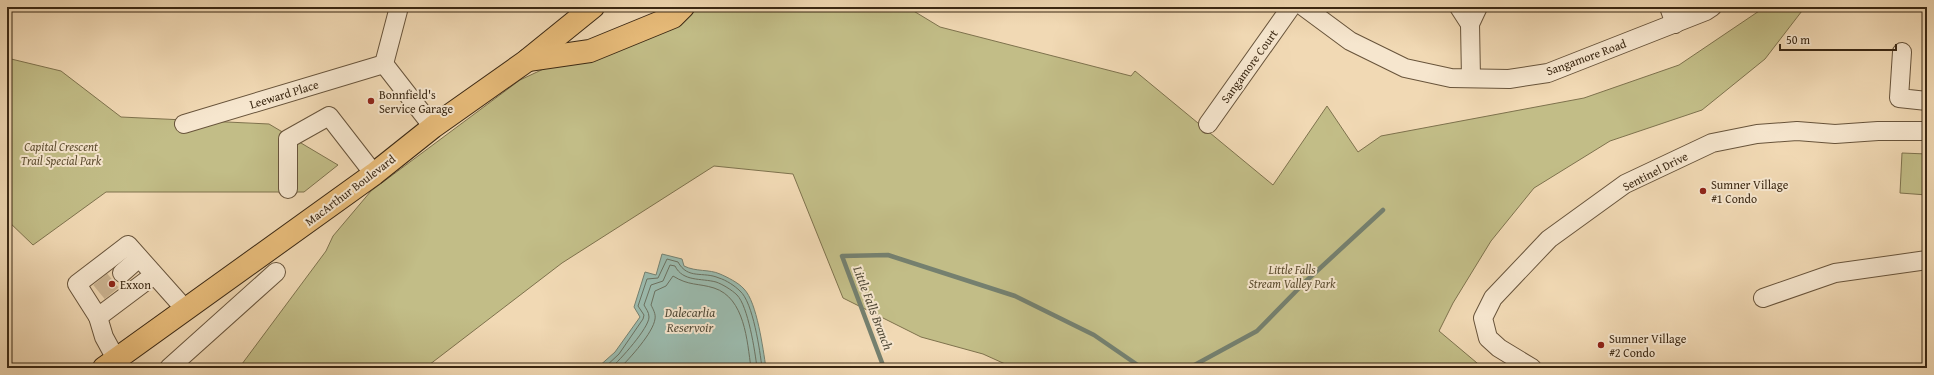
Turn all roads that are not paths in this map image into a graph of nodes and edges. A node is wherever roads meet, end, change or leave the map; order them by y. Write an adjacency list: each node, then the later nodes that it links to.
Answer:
1 (399, 7): 13 (street)
2 (593, 7): 12 (main road, MacArthur Boulevard)
3 (683, 7): 12 (main road)
4 (1291, 7): 17 (street, Sangamore Court)
5 (1304, 7): 14 (street, Sangamore Road)
6 (1460, 7): 10 (street)
7 (1478, 7): 10 (street)
8 (1712, 7): 9 (street, Sangamore Road)
9 (1672, 15): 14 (street, Sangamore Road)
10 (1470, 24): 14 (street)
11 (1902, 52): 15 (street)
12 (528, 60): 18 (main road, MacArthur Boulevard)
13 (384, 64): 16 (street, Leeward Place); 18 (street)
14 (1471, 78)
15 (1927, 101)
16 (184, 124)
17 (1208, 124)
18 (433, 127): 20 (main road, MacArthur Boulevard)
19 (1927, 132): 34 (street, Sentinel Drive)
20 (374, 174): 21 (street); 27 (main road, MacArthur Boulevard)
21 (288, 188)
22 (139, 258): 25 (street); 26 (street); 31 (street)
23 (1927, 260): 28 (street)
24 (276, 272): 29 (street)
25 (122, 273)
26 (154, 275): 30 (street); 31 (street)
27 (218, 286): 29 (street); 30 (main road, MacArthur Boulevard)
28 (1763, 298)
29 (236, 308): 33 (street)
30 (185, 310): 32 (main road, MacArthur Boulevard)
31 (98, 317): 32 (street)
32 (110, 364)
33 (169, 368)
34 (1532, 368)

